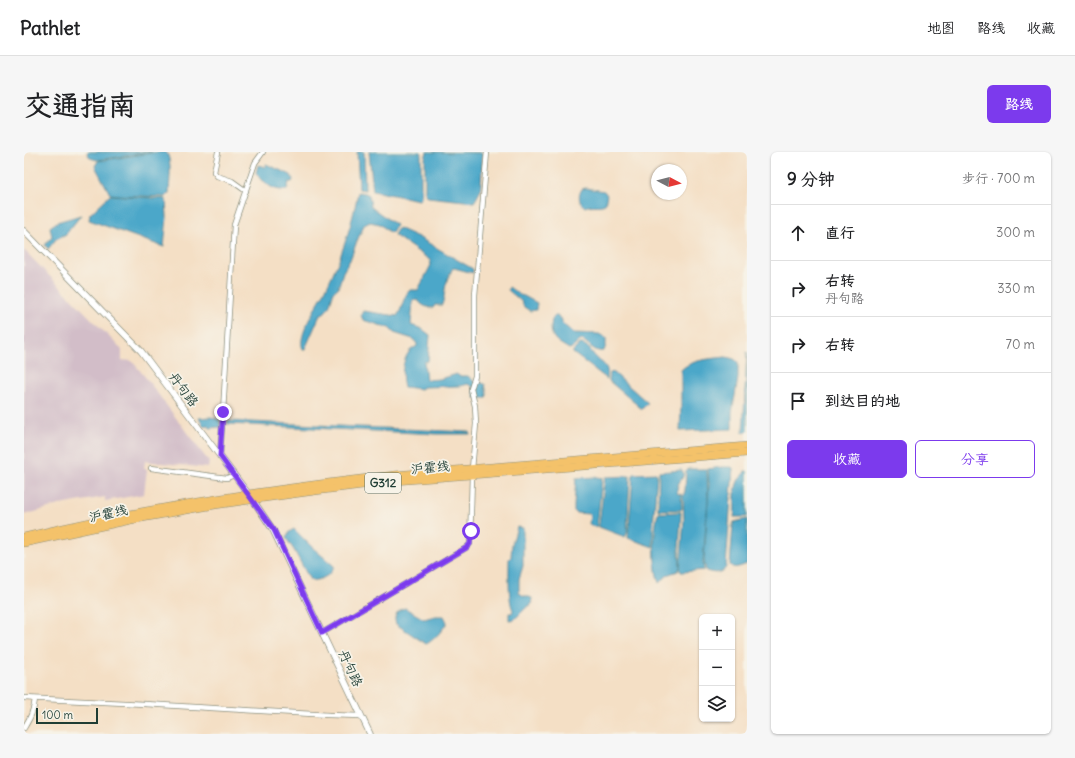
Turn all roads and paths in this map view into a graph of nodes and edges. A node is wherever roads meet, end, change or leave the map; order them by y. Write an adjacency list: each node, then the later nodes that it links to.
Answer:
1 (218, 152): 4 (street)
2 (263, 152): 4 (street)
3 (487, 152): 10 (street)
4 (246, 190): 8 (street)
5 (24, 231): 8 (street, 丹句路)
6 (747, 446): 10 (highway, 沪霍线 / G312)
7 (747, 453): 10 (highway, 沪霍线 / G312)
8 (220, 456): 11 (street, 丹句路)
9 (151, 468): 11 (street)
10 (472, 472): 12 (highway, 沪霍线 / G312); 13 (highway, 沪霍线 / G312); 17 (street)
11 (234, 475): 12 (street, 丹句路)
12 (248, 494): 13 (street, 丹句路); 14 (highway, 沪霍线 / G312)
13 (253, 500): 14 (highway, 沪霍线 / G312); 17 (street, 丹句路)
14 (58, 532): 15 (highway, 沪霍线 / G312); 16 (highway, 沪霍线 / G312)
15 (24, 537)
16 (24, 543)
17 (322, 633): 20 (street, 丹句路)
18 (24, 698): 19 (street)
19 (35, 699): 20 (street); 21 (street)
20 (361, 716): 22 (street, 丹句路)
21 (24, 728)
22 (370, 734)

